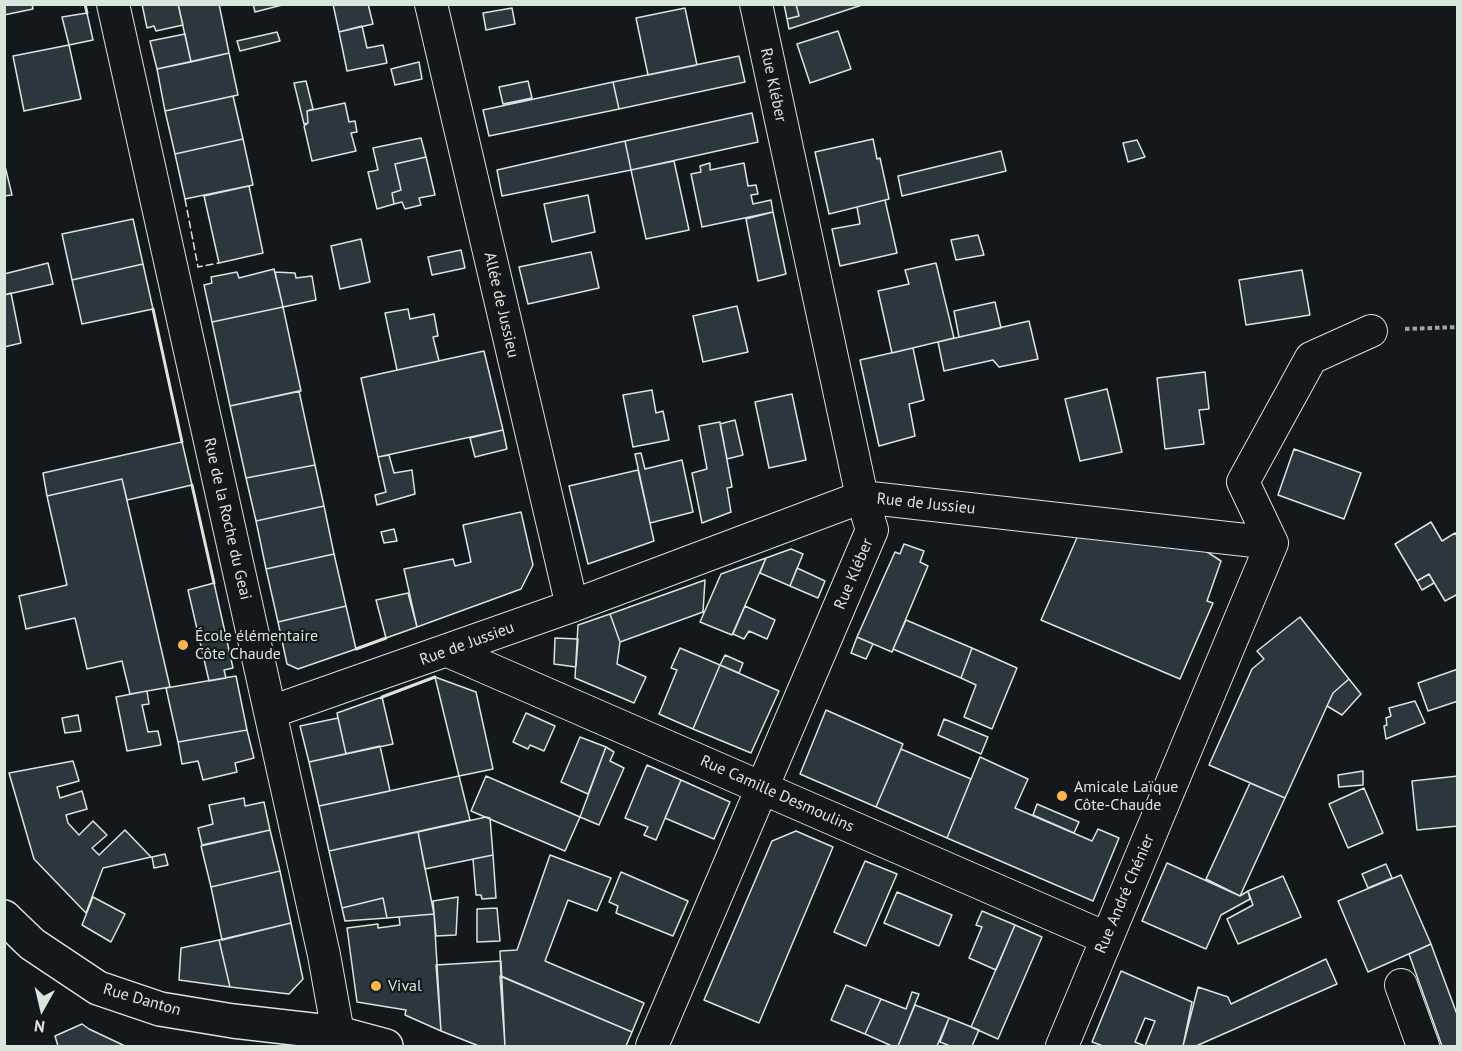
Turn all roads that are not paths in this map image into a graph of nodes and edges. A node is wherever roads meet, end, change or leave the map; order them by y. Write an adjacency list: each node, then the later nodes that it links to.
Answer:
1 (113, 4): 9 (street, Rue de la Roche du Geai)
2 (431, 4): 7 (street, Allée de Jussieu)
3 (756, 4): 5 (street, Rue Kléber)
4 (1371, 331): 6 (street)
5 (862, 497): 6 (street, Rue de Jussieu); 7 (street, Rue de Jussieu); 10 (street, Rue Kléber)
6 (1272, 543): 12 (street, Rue André Chénier)
7 (572, 606): 8 (street, Rue de Jussieu)
8 (448, 651): 9 (street, Rue de Jussieu); 10 (street, Rue Camille Desmoulins)
9 (271, 712): 14 (street, Rue de la Roche du Geai)
10 (763, 787): 12 (street, Rue Camille Desmoulins); 16 (street, Rue Kléber)
11 (4, 917): 14 (street, Rue Danton)
12 (1106, 938): 17 (street, Rue André Chénier)
13 (1401, 985): 18 (street)
14 (340, 1040): 15 (street, Rue Danton)
15 (386, 1047)
16 (652, 1047)
17 (1062, 1047)
18 (1423, 1047)

